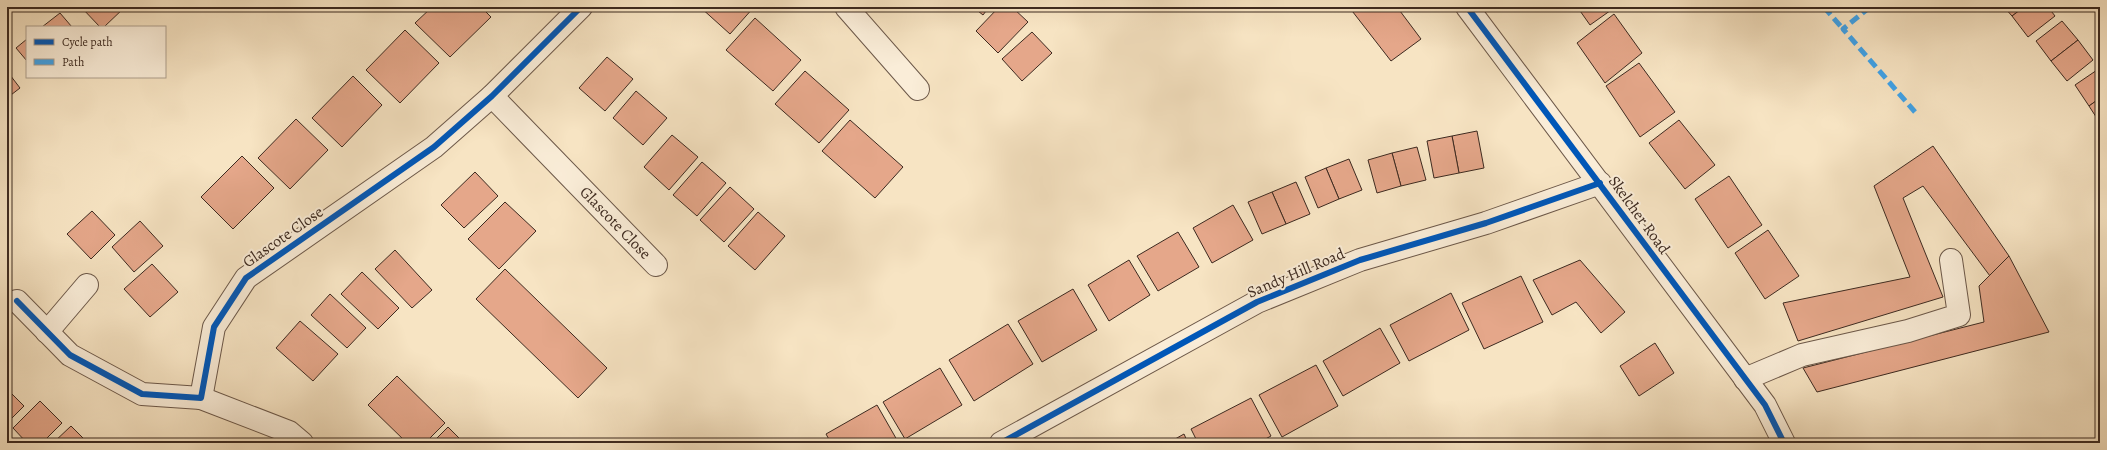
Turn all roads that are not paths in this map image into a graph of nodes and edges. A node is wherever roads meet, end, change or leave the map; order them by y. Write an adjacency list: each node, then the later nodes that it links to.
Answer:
1 (582, 7): 5 (street, Glascote Close)
2 (846, 7): 4 (street)
3 (1467, 7): 6 (street, Skelcher Road)
4 (918, 89)
5 (492, 96): 8 (street, Glascote Close); 13 (street, Glascote Close)
6 (1600, 183): 12 (street, Skelcher Road); 15 (street, Sandy Hill Road)
7 (1951, 260): 12 (street)
8 (656, 265)
9 (87, 285): 11 (street)
10 (17, 301): 11 (street)
11 (47, 332): 13 (street)
12 (1744, 379): 16 (street, Skelcher Road)
13 (201, 398): 14 (street)
14 (302, 443)
15 (1001, 443)
16 (1784, 443)

